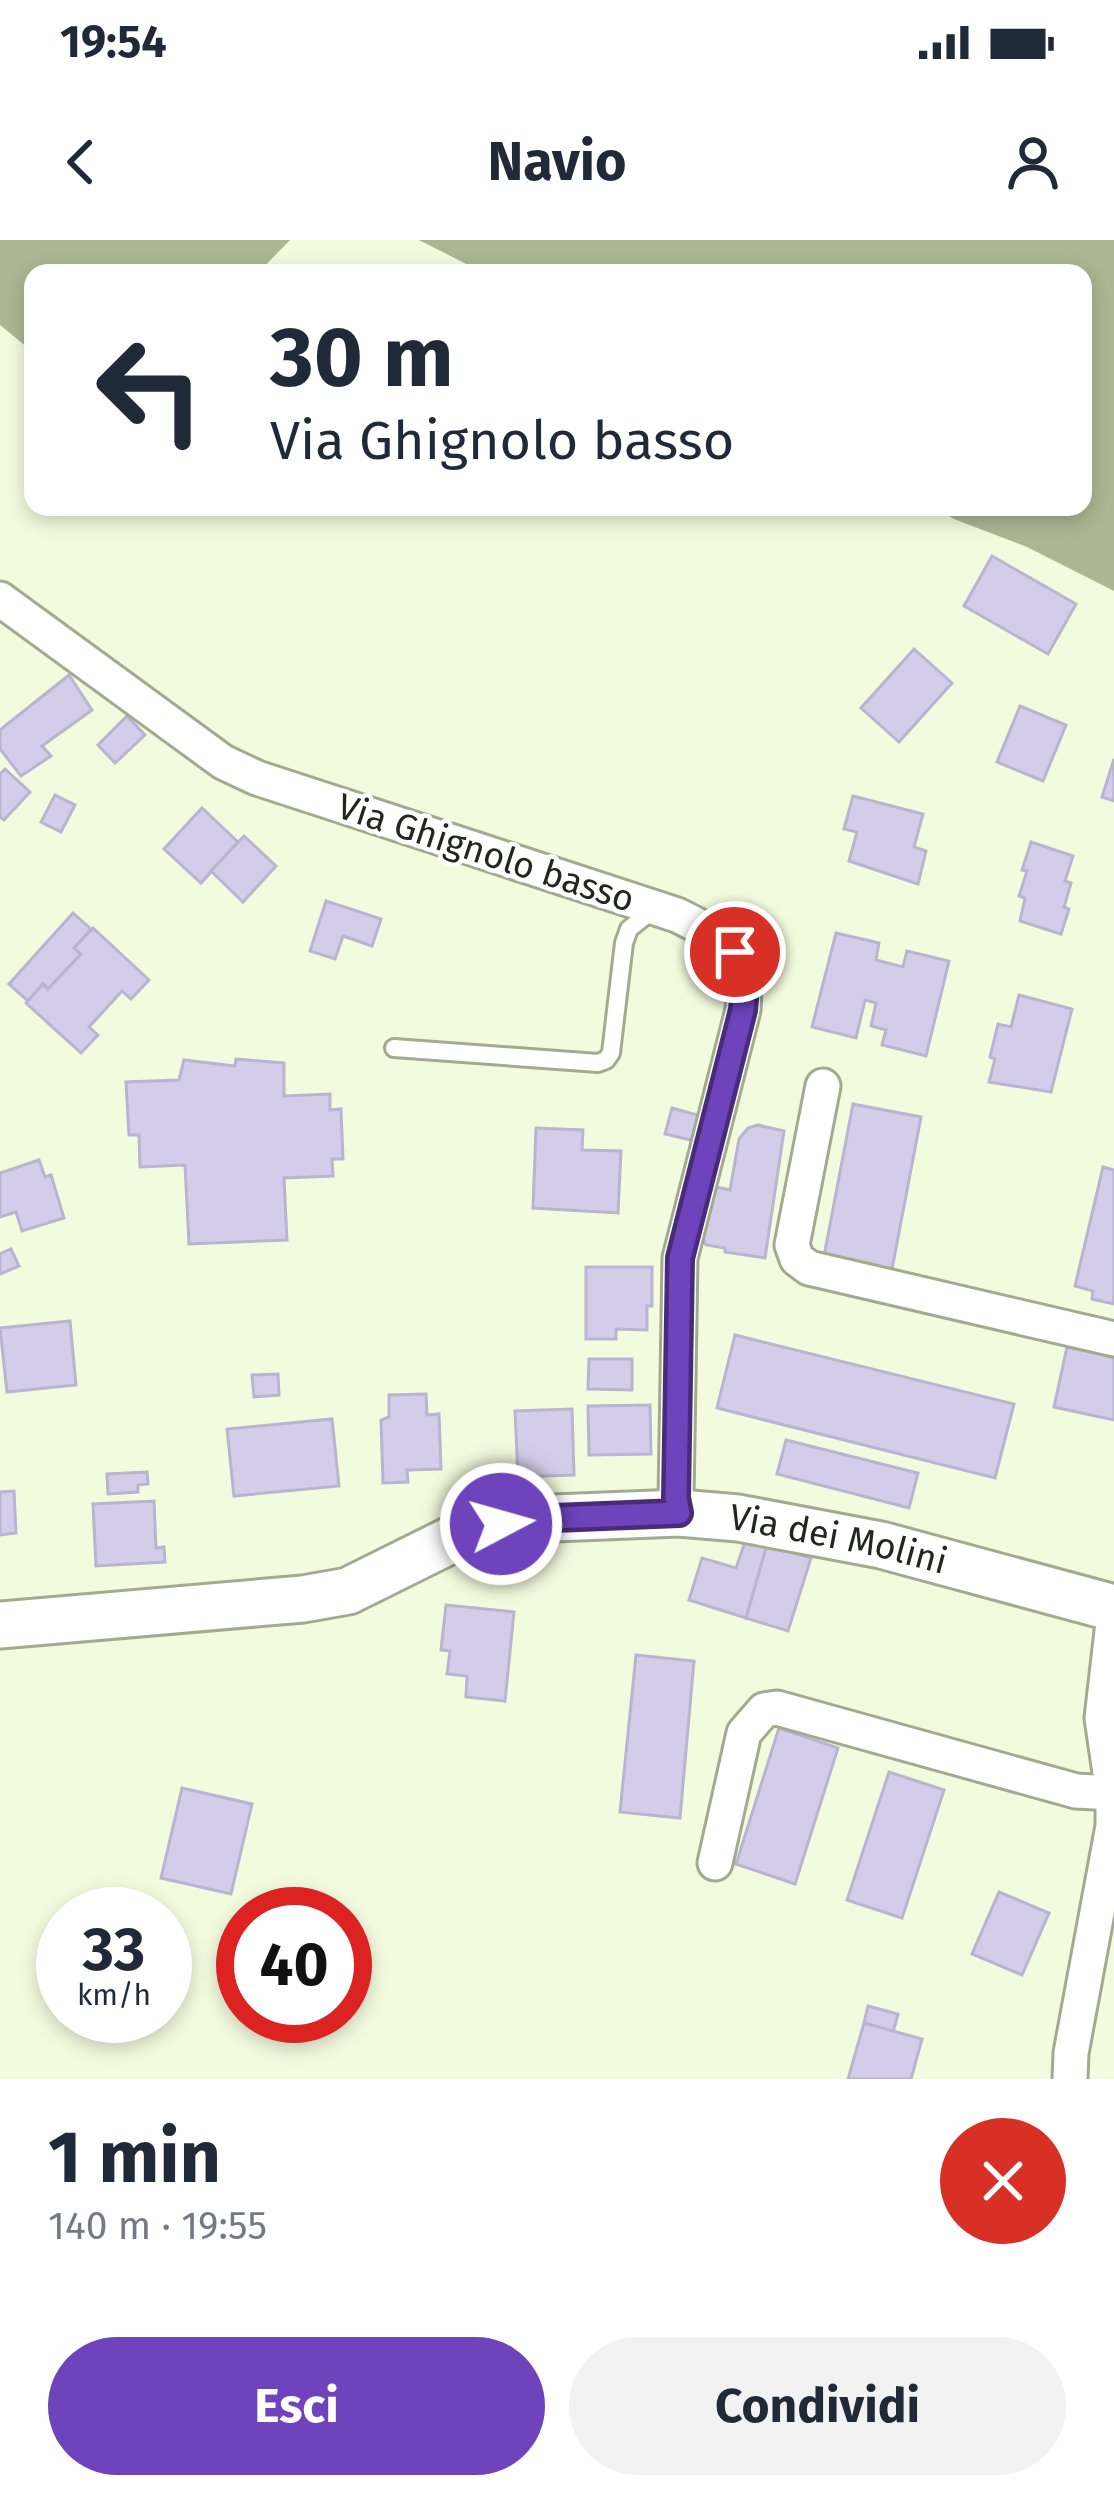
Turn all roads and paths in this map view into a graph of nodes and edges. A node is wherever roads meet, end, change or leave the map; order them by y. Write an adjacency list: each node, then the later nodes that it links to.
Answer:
1 (0, 599): 2 (street, Via Ghignolo basso)
2 (654, 909): 3 (lane); 6 (street, Via Ghignolo basso)
3 (394, 1048)
4 (823, 1086): 5 (street)
5 (1114, 1340)
6 (679, 1513): 7 (street, Via dei Molini); 8 (street, Via dei Molini)
7 (1114, 1611): 9 (street, Via dei Molini)
8 (0, 1625)
9 (1113, 1793): 10 (street); 11 (street, Via dei Molini)
10 (715, 1863)
11 (1070, 2079)

